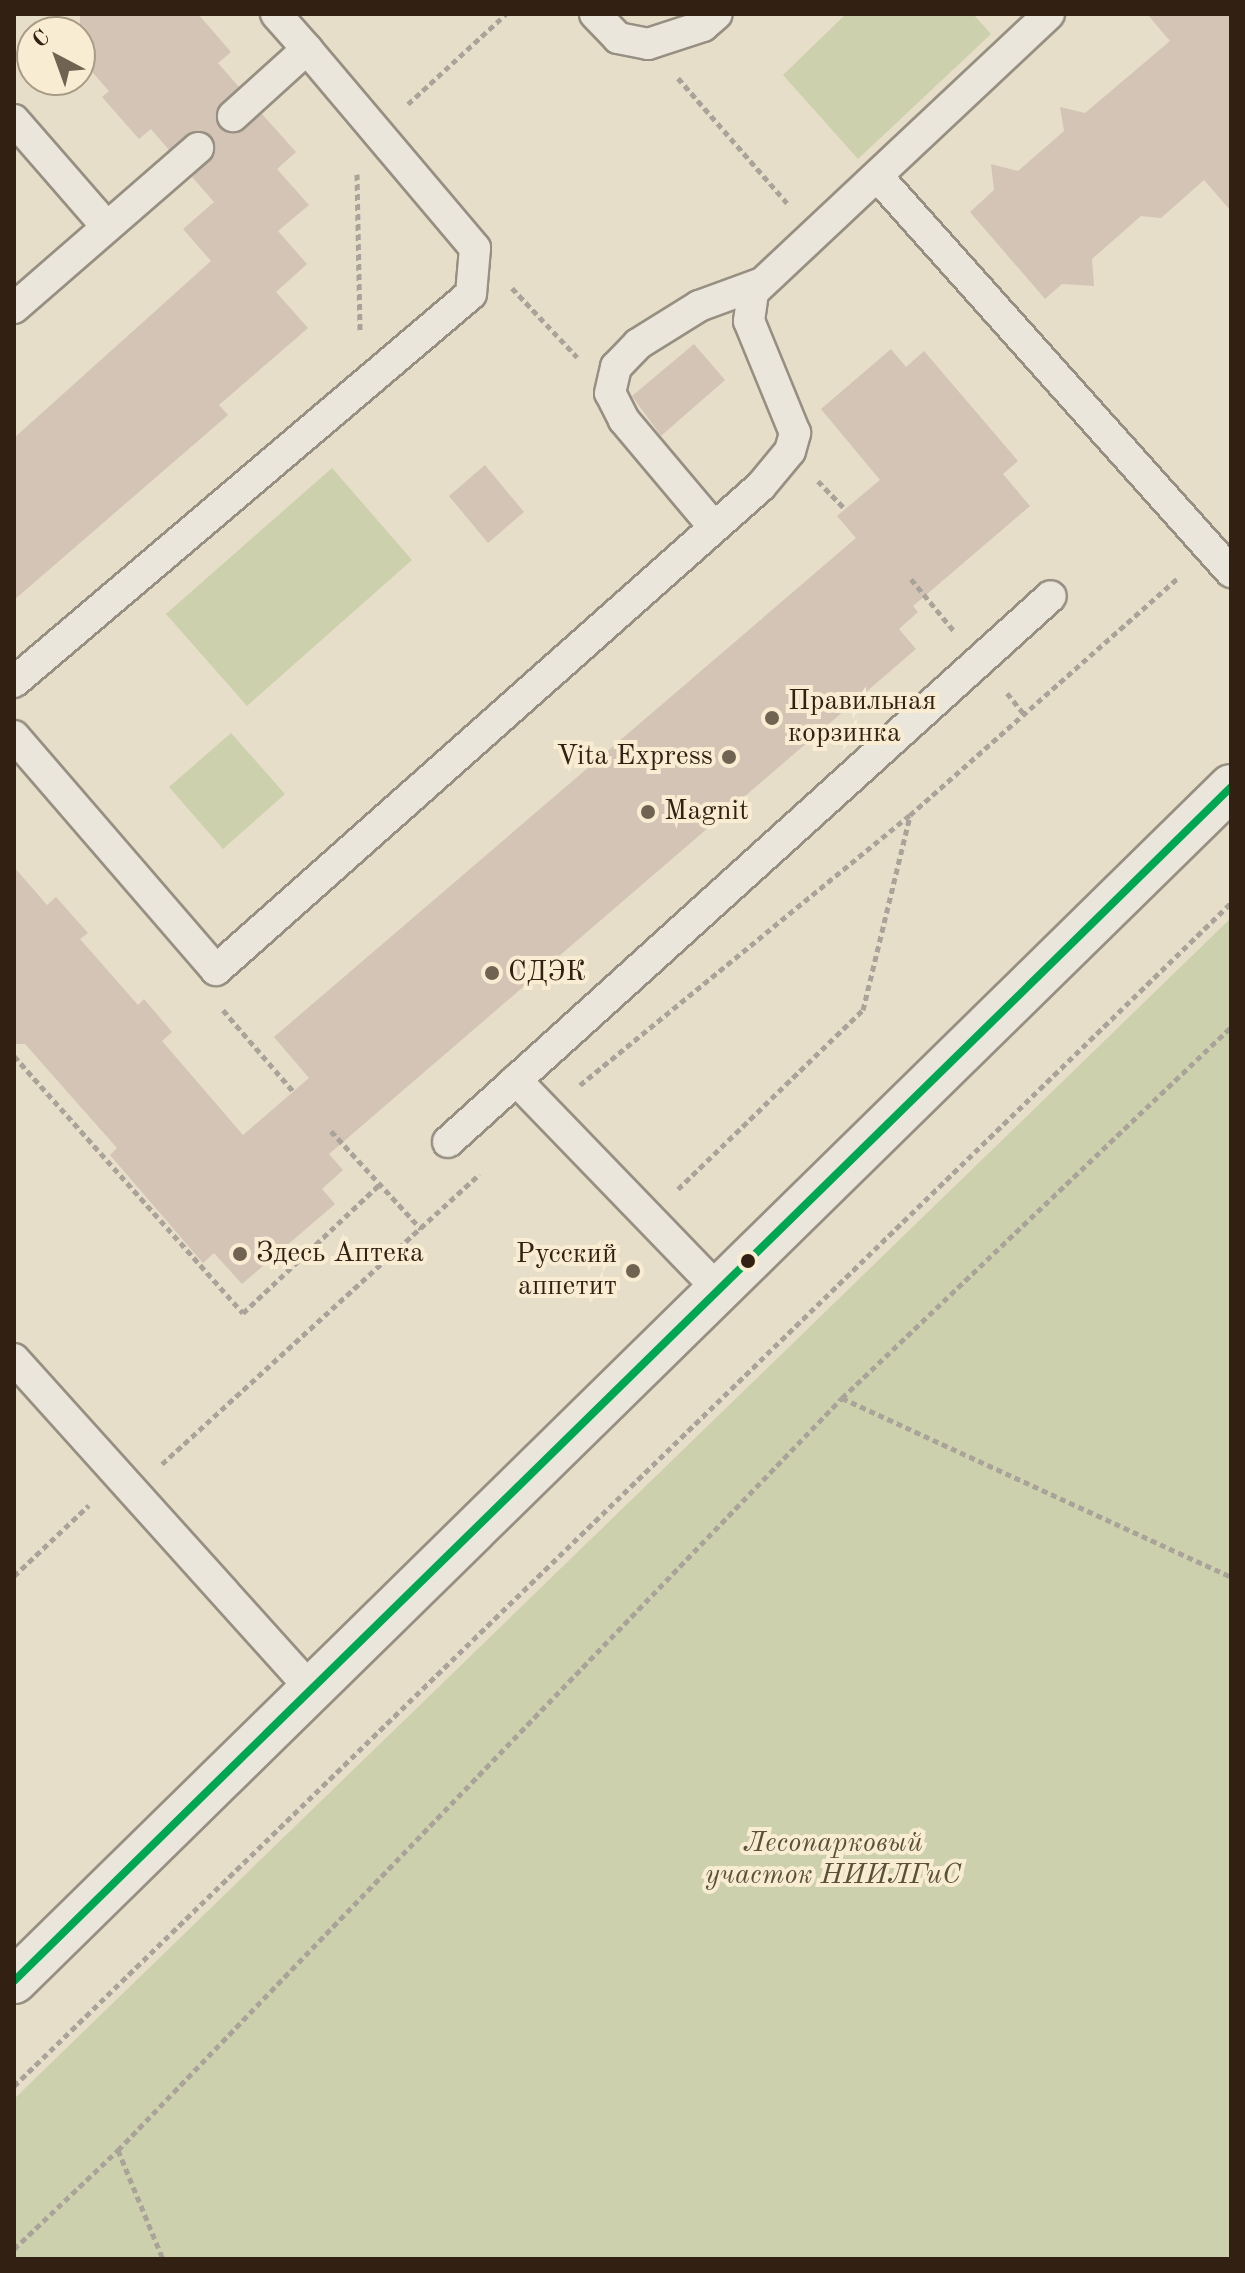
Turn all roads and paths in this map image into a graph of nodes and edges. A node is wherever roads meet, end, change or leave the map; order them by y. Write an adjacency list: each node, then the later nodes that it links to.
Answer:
1 (276, 14): 7 (lane)
2 (506, 14): 11 (path)
3 (595, 14): 6 (lane)
4 (717, 14): 6 (lane)
5 (1049, 14): 13 (lane)
6 (648, 44): 15 (path)
7 (307, 49): 8 (lane); 9 (lane)
8 (355, 106): 11 (lane); 19 (path)
9 (233, 116)
10 (14, 120): 14 (lane)
11 (378, 132): 16 (lane)
12 (198, 148): 14 (lane)
13 (878, 177): 15 (lane); 22 (lane)
14 (106, 226): 18 (lane)
15 (814, 234): 17 (lane)
16 (475, 248): 19 (lane); 20 (path)
17 (759, 284): 20 (lane); 21 (lane)
18 (14, 308)
19 (361, 389): 25 (lane)
20 (610, 393): 21 (lane)
21 (714, 527): 26 (lane)
22 (1209, 551): 23 (lane); 28 (path)
23 (1231, 572)
24 (1051, 596): 32 (lane)
25 (14, 682)
26 (14, 736)
27 (1231, 787): 40 (main road)
28 (910, 815): 33 (path); 38 (path)
29 (1231, 903): 48 (path)
30 (1231, 1027): 42 (path)
31 (14, 1056): 37 (path)
32 (516, 1080): 33 (lane); 35 (lane)
33 (548, 1112): 38 (lane)
34 (331, 1131): 37 (path)
35 (448, 1142)
36 (490, 1165): 39 (path)
37 (380, 1184): 39 (path)
38 (649, 1217): 40 (lane)
39 (421, 1229): 43 (path)
40 (718, 1289): 46 (main road)
41 (14, 1359): 43 (lane)
42 (842, 1398): 45 (path); 49 (path)
43 (132, 1491): 44 (path); 46 (lane)
44 (14, 1576)
45 (1231, 1577)
46 (311, 1689): 47 (main road)
47 (14, 1981)
48 (14, 2086)
49 (118, 2150): 50 (path); 51 (path)
50 (14, 2249)
51 (163, 2259)

